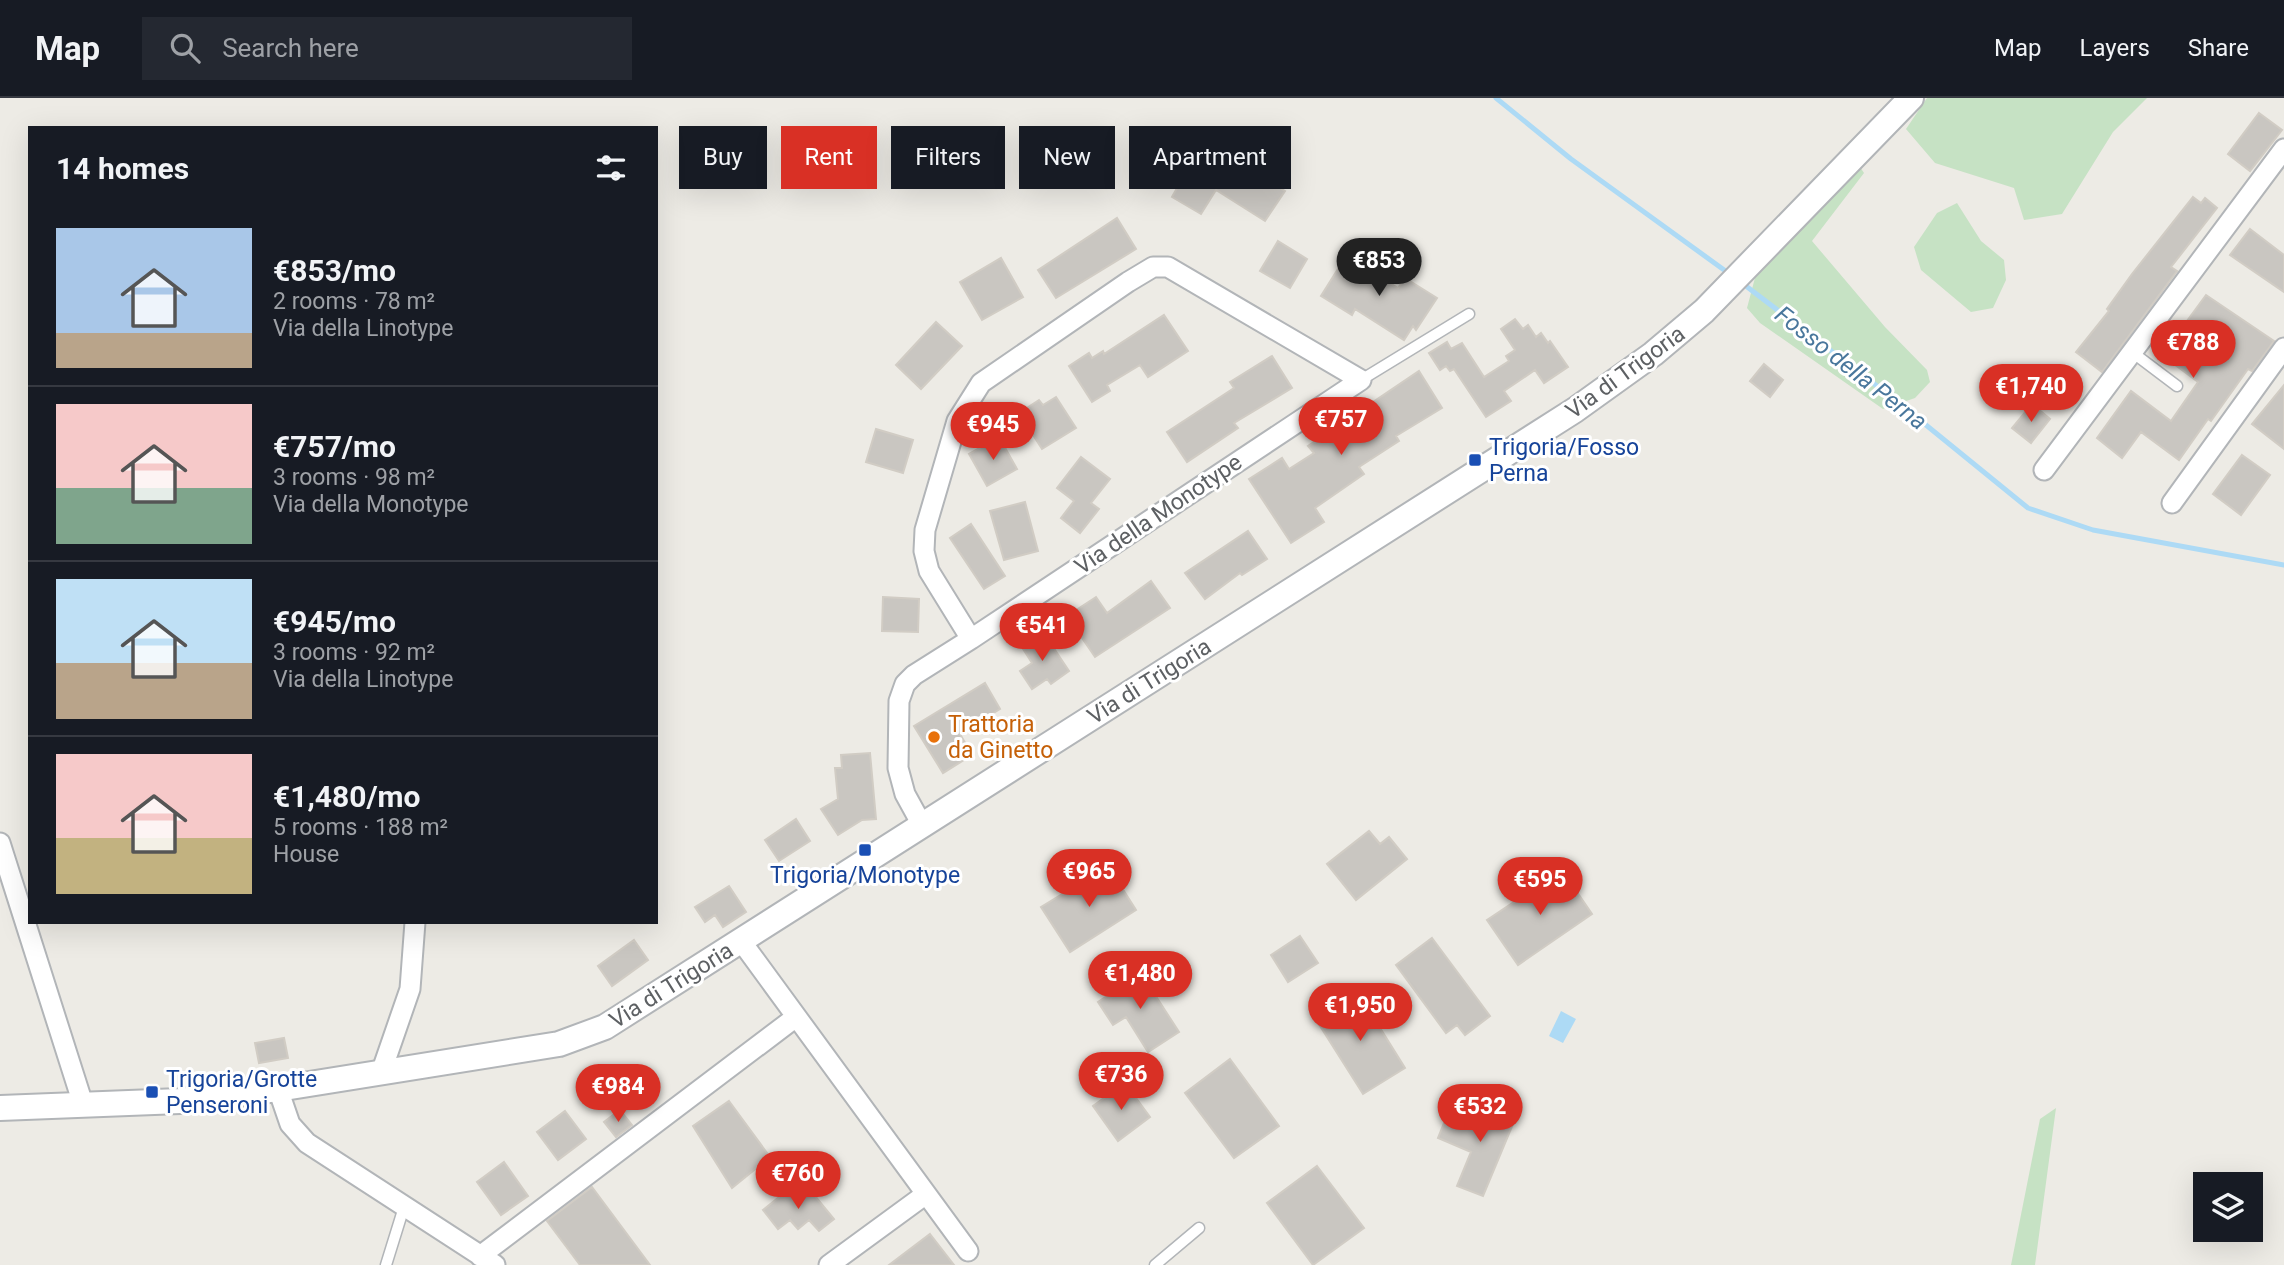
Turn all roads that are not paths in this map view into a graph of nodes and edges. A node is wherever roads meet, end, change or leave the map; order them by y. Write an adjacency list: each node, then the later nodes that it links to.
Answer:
1 (1911, 98): 11 (street, Via di Trigoria)
2 (2284, 149): 5 (street)
3 (1469, 314): 6 (lane)
4 (2284, 348): 9 (street)
5 (2132, 352): 7 (lane); 8 (street)
6 (1361, 380): 10 (street, Via della Monotype); 10 (street)
7 (2177, 386)
8 (2044, 470)
9 (2172, 503)
10 (971, 639): 11 (street, Via della Monotype)
11 (922, 825): 14 (street, Via di Trigoria)
12 (0, 843): 18 (street)
13 (415, 924): 16 (street)
14 (741, 941): 15 (street); 16 (street, Via di Trigoria)
15 (796, 1017): 20 (street); 24 (street)
16 (382, 1070): 17 (street, Via di Trigoria)
17 (278, 1088): 18 (street, Via di Trigoria); 21 (street)
18 (83, 1104): 19 (street, Via di Trigoria)
19 (0, 1108)
20 (926, 1194): 23 (street); 26 (street)
21 (404, 1207): 24 (street); 25 (lane)
22 (1199, 1228): 27 (lane)
23 (968, 1251)
24 (488, 1261)
25 (386, 1265)
26 (829, 1265)
27 (1155, 1265)

